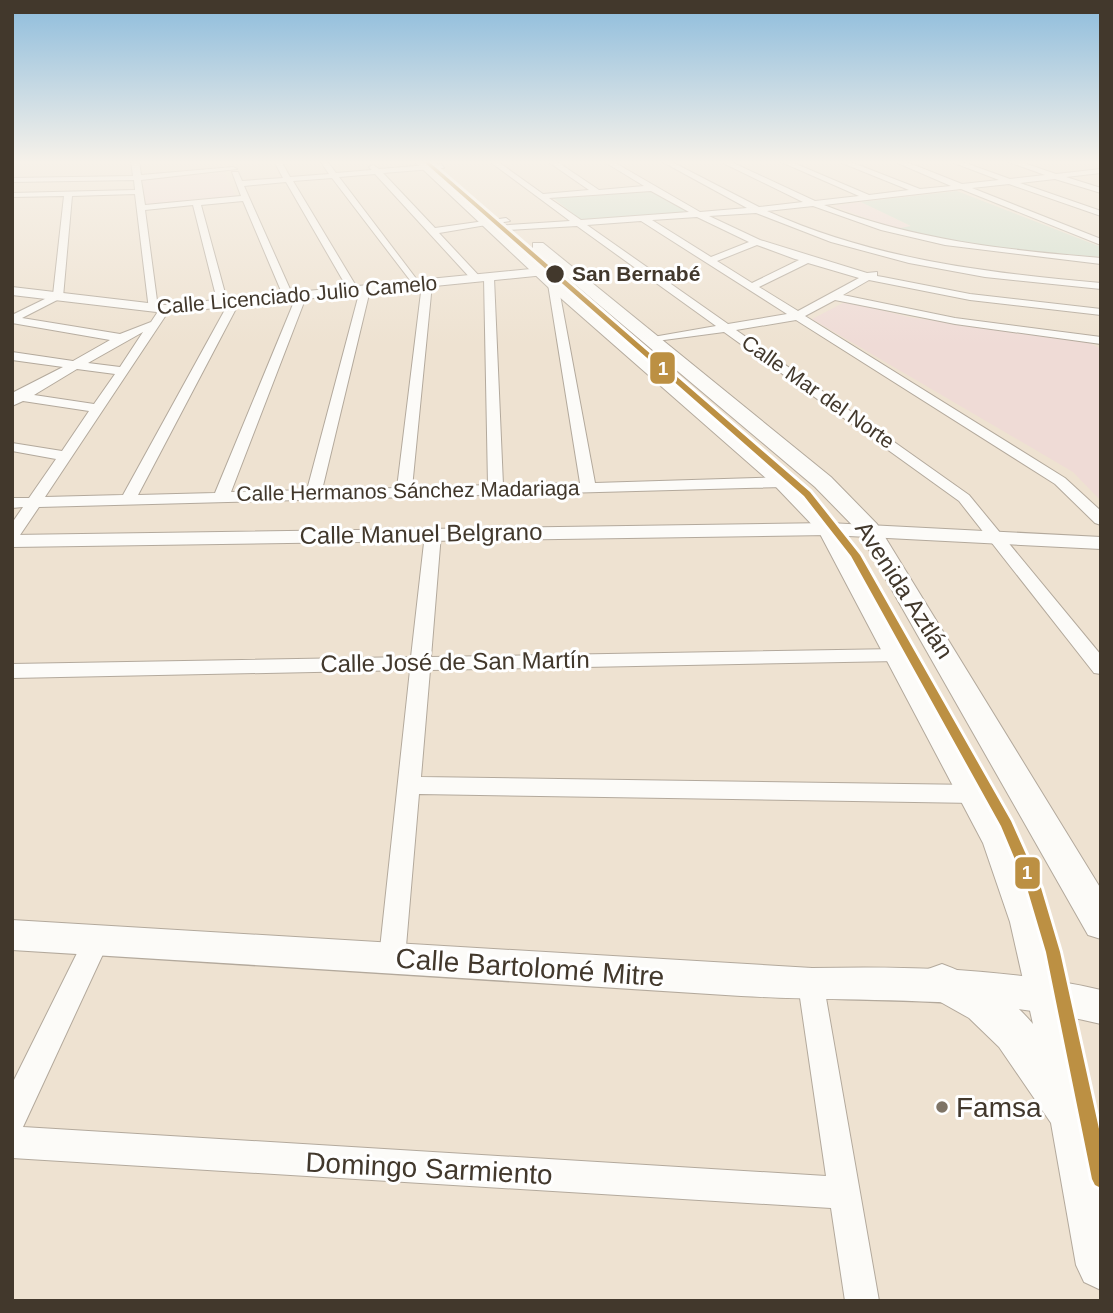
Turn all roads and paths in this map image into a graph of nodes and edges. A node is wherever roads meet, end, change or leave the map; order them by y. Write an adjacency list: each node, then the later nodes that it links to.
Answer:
1 (65, 222): 35 (street)
2 (142, 222): 39 (street)
3 (201, 222): 38 (street)
4 (258, 222): 36 (street)
5 (316, 222): 33 (street)
6 (371, 222): 30 (street)
7 (425, 222): 17 (street)
8 (498, 222): 16 (main road, Avenida Aztlán)
9 (589, 222): 15 (street)
10 (649, 222): 23 (street)
11 (717, 222): 19 (street)
12 (789, 222): 21 (street)
13 (864, 222): 18 (street)
14 (1051, 222): 20 (street)
15 (580, 223): 16 (street); 44 (street, Calle Mar del Norte)
16 (501, 225): 17 (street); 29 (main road, Avenida Aztlán); 46 (main road, Avenida Aztlán)
17 (433, 231): 28 (street)
18 (931, 240): 21 (street); 24 (street)
19 (756, 242): 22 (street); 23 (street)
20 (1101, 242)
21 (901, 258): 25 (street); 31 (street)
22 (807, 260): 27 (street); 32 (street)
23 (709, 261): 32 (street)
24 (1101, 261)
25 (890, 264)
26 (879, 270): 27 (street)
27 (868, 276): 37 (street); 40 (street)
28 (483, 278): 29 (street, Calle Licenciado Julio Camelo); 30 (street, Calle Licenciado Julio Camelo); 58 (street)
29 (547, 278): 55 (main road, Avenida Aztlán); 56 (street)
30 (422, 284): 33 (street, Calle Licenciado Julio Camelo); 57 (street)
31 (1101, 286)
32 (751, 287): 41 (street)
33 (360, 290): 36 (street, Calle Licenciado Julio Camelo); 59 (street)
34 (12, 291): 35 (street, Calle Licenciado Julio Camelo)
35 (58, 297): 39 (street, Calle Licenciado Julio Camelo); 42 (street)
36 (295, 297): 38 (street, Calle Licenciado Julio Camelo); 60 (street)
37 (836, 297): 41 (street); 47 (street)
38 (228, 304): 39 (street, Calle Licenciado Julio Camelo); 61 (street)
39 (159, 309): 43 (street)
40 (1101, 312)
41 (797, 316): 44 (street); 64 (street)
42 (12, 320): 45 (street)
43 (151, 326): 45 (street); 50 (street)
44 (728, 328): 46 (street); 69 (street, Calle Mar del Norte)
45 (121, 338): 49 (street)
46 (653, 340): 66 (main road, Avenida Aztlán)
47 (1099, 341)
48 (12, 356): 49 (street)
49 (75, 365): 50 (street); 51 (street)
50 (121, 372): 52 (street)
51 (15, 398): 52 (street)
52 (96, 408): 54 (street)
53 (12, 447): 54 (street)
54 (64, 456): 62 (street)
55 (784, 482): 56 (street, Calle Hermanos Sánchez Madariaga); 65 (main road, Avenida Aztlán)
56 (588, 488): 58 (street, Calle Hermanos Sánchez Madariaga)
57 (404, 491): 58 (street, Calle Hermanos Sánchez Madariaga); 59 (street, Calle Hermanos Sánchez Madariaga)
58 (496, 491)
59 (314, 493): 60 (street, Calle Hermanos Sánchez Madariaga)
60 (222, 495): 61 (street, Calle Hermanos Sánchez Madariaga)
61 (129, 498): 62 (street, Calle Hermanos Sánchez Madariaga)
62 (32, 502): 63 (street, Calle Hermanos Sánchez Madariaga); 68 (street)
63 (12, 503)
64 (1101, 520)
65 (829, 528): 66 (street, Calle Manuel Belgrano); 67 (street, Calle Manuel Belgrano); 72 (main road, Avenida Aztlán)
66 (869, 529): 69 (street, Calle Manuel Belgrano); 78 (main road, Avenida Aztlán)
67 (433, 534): 70 (street, Calle Manuel Belgrano); 73 (street)
68 (12, 535)
69 (998, 537): 71 (street, Calle Manuel Belgrano); 74 (street, Calle Mar del Norte)
70 (12, 541)
71 (1101, 543)
72 (898, 655): 73 (street, Calle José de San Martín); 77 (main road, Avenida Aztlán)
73 (421, 662): 75 (street, Calle José de San Martín); 76 (street)
74 (1101, 668)
75 (12, 671)
76 (411, 785): 77 (street); 81 (street)
77 (975, 794): 84 (main road, Avenida Aztlán)
78 (1101, 923)
79 (12, 935): 80 (street, Calle Bartolomé Mitre)
80 (97, 939): 81 (street, Calle Bartolomé Mitre); 86 (street)
81 (392, 958): 83 (street, Calle Bartolomé Mitre)
82 (942, 982): 83 (street, Calle Bartolomé Mitre); 84 (street, Calle Bartolomé Mitre); 87 (main road)
83 (812, 984): 89 (street)
84 (1047, 993): 85 (street, Calle Bartolomé Mitre); 87 (main road, Avenida Aztlán)
85 (1101, 1007)
86 (12, 1117)
87 (1071, 1117): 90 (main road, Avenida Aztlán)
88 (12, 1142): 89 (street, Domingo Sarmiento)
89 (846, 1193): 91 (street)
90 (1101, 1265)
91 (862, 1301)

